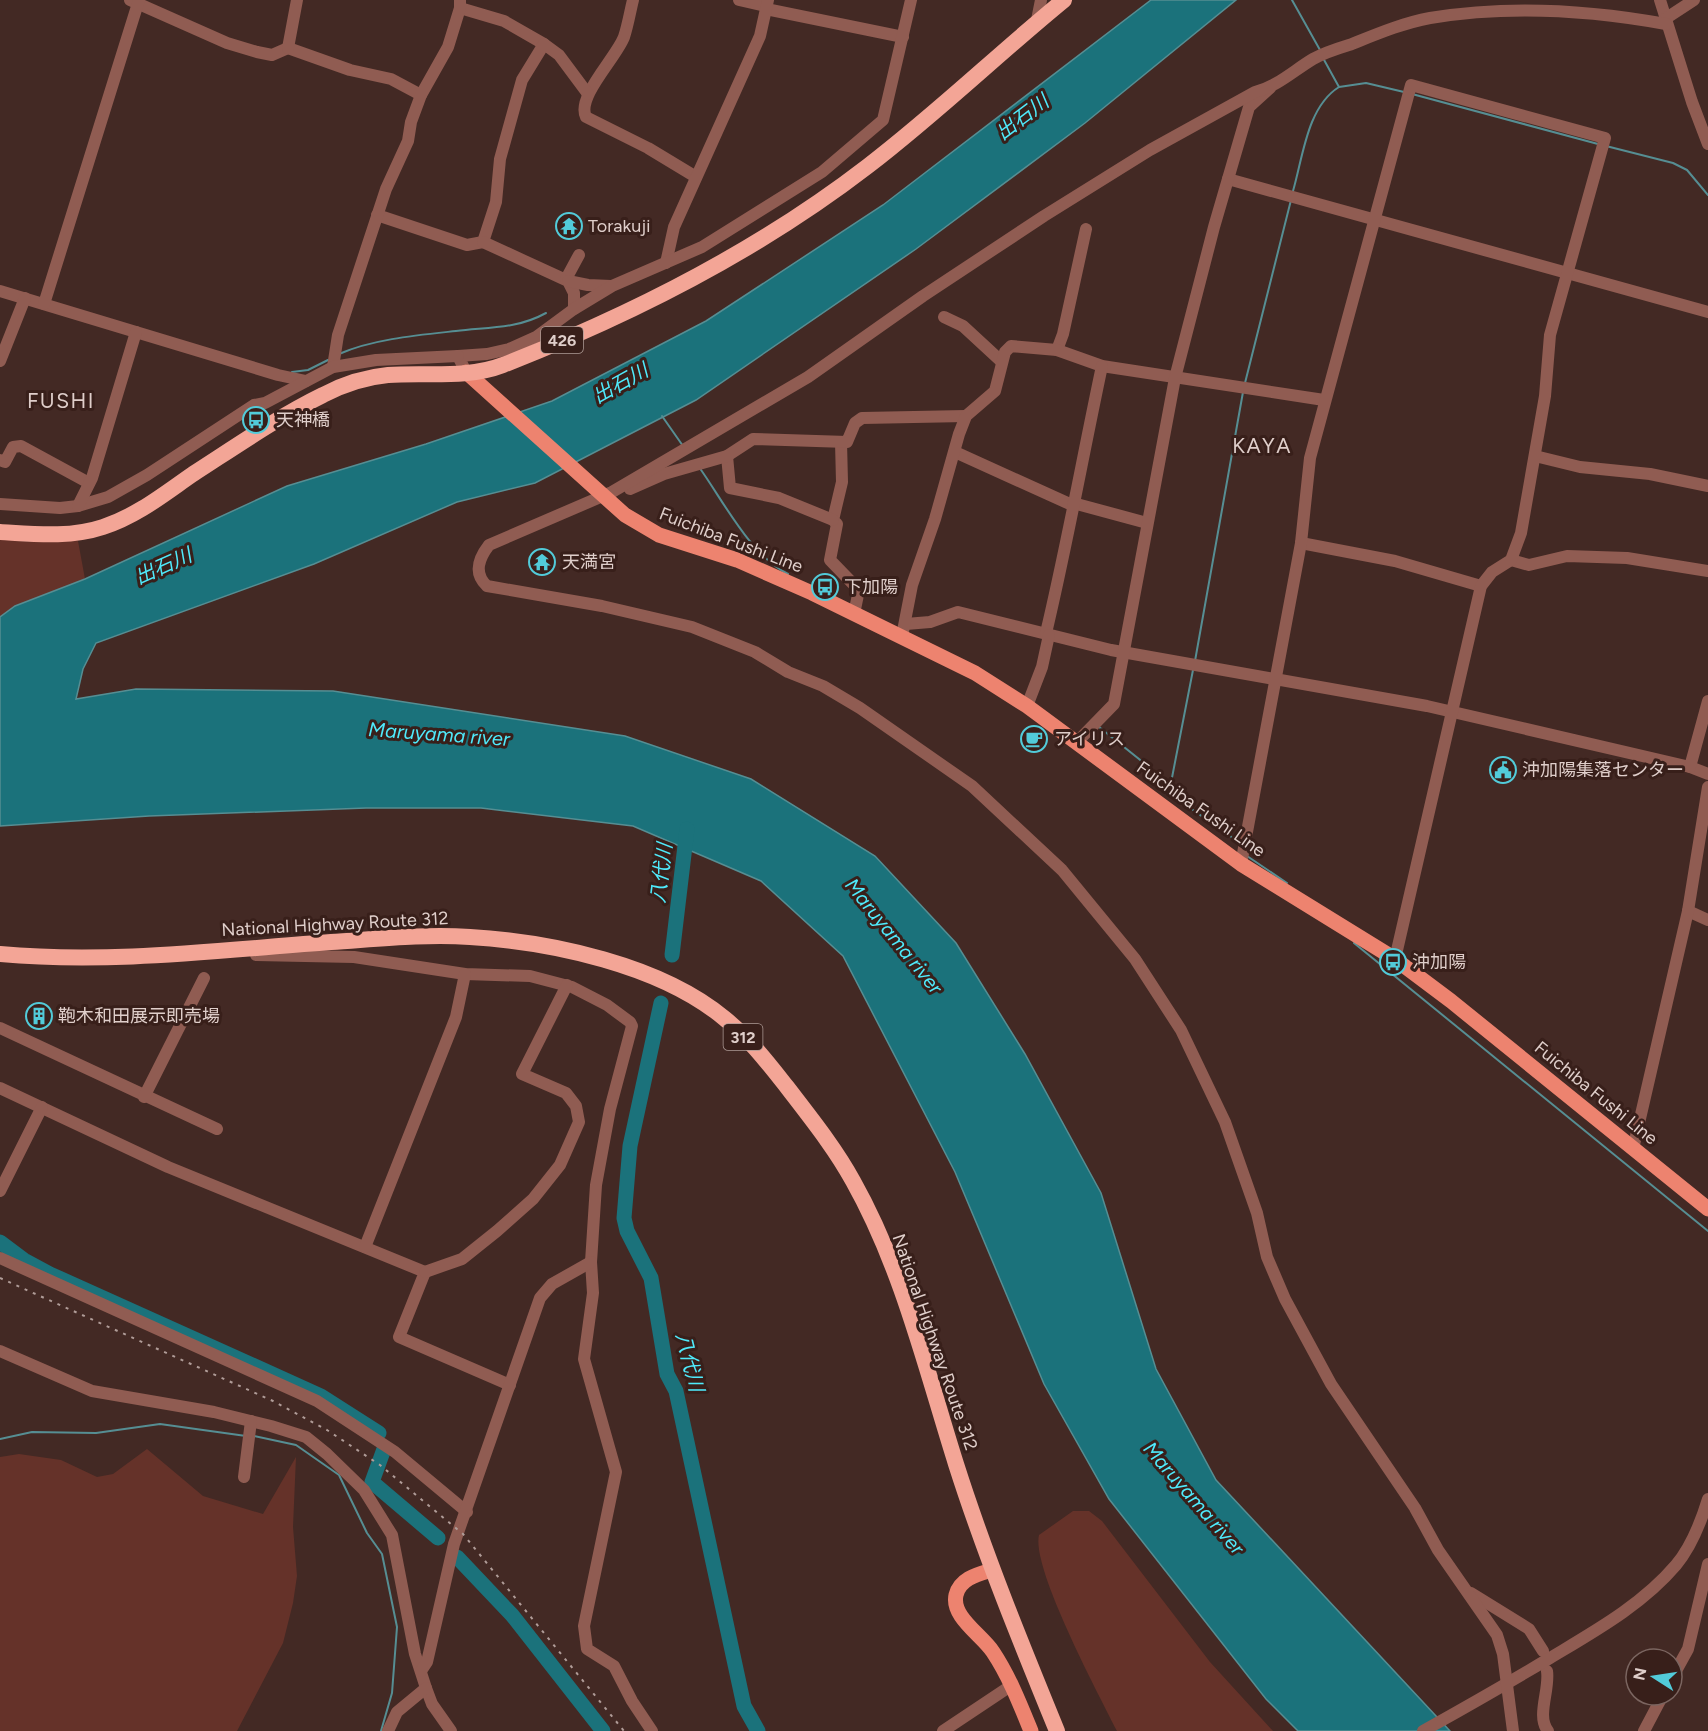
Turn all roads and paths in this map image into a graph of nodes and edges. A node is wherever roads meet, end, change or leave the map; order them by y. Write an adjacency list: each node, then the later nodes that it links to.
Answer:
1 (297, 0): 16 (street)
2 (633, 0): 18 (street)
3 (739, 0): 11 (street)
4 (911, 0): 14 (street)
5 (1041, 0): 13 (street)
6 (1064, 0): 13 (highway, 426)
7 (1660, 0): 12 (street)
8 (1694, 0): 12 (street)
9 (136, 1): 16 (street); 34 (street)
10 (460, 4): 15 (street); 19 (street)
11 (767, 5): 14 (street); 21 (street)
12 (1666, 21): 17 (street); 20 (street)
13 (1036, 24): 45 (highway, 426)
14 (903, 37): 28 (street)
15 (544, 44): 18 (street); 26 (street)
16 (288, 48): 19 (street)
17 (1271, 88): 22 (street); 57 (street)
18 (588, 94): 21 (street)
19 (421, 95): 23 (street)
20 (1708, 144)
21 (696, 177): 28 (street)
22 (1228, 179): 24 (street); 46 (street)
23 (377, 215): 26 (street); 44 (street)
24 (1374, 220): 29 (street); 29 (street); 48 (street)
25 (1086, 229): 39 (street)
26 (483, 242): 30 (street)
27 (579, 255): 30 (street)
28 (666, 263): 31 (street)
29 (1567, 274): 36 (street); 53 (street)
30 (567, 280): 31 (street); 35 (street)
31 (612, 286): 35 (street)
32 (0, 291): 33 (street)
33 (25, 298): 34 (street); 41 (street)
34 (44, 304): 38 (street)
35 (574, 309): 40 (street)
36 (1708, 312)
37 (944, 317): 42 (street)
38 (136, 332): 47 (street); 55 (street)
39 (1057, 350): 42 (street); 43 (street)
40 (458, 356): 44 (street); 45 (street)
41 (0, 361)
42 (1002, 362): 49 (street)
43 (1102, 366): 46 (street); 59 (street)
44 (333, 367): 47 (street)
45 (466, 372): 57 (main road, Fuichiba Fushi Line); 63 (highway, 426)
46 (1175, 378): 48 (street); 62 (street)
47 (306, 381): 60 (street)
48 (1324, 400): 64 (street)
49 (966, 416): 50 (street); 51 (street)
50 (841, 442): 52 (street); 61 (street)
51 (955, 452): 59 (street); 69 (street)
52 (727, 456): 57 (street); 61 (street)
53 (1535, 456): 56 (street); 65 (street)
54 (0, 460): 55 (street)
55 (88, 483): 60 (street)
56 (1708, 486)
57 (603, 492): 68 (main road, Fuichiba Fushi Line); 111 (street)
58 (0, 504): 60 (street)
59 (1072, 504): 62 (street); 70 (street)
60 (78, 506)
61 (833, 520): 68 (street)
62 (1147, 523): 71 (street)
63 (0, 532)
64 (1301, 543): 67 (street); 72 (street)
65 (1511, 560): 66 (street); 67 (street)
66 (1708, 571)
67 (1481, 586): 75 (street)
68 (854, 614): 69 (main road, Fuichiba Fushi Line)
69 (903, 631): 70 (street); 74 (main road, Fuichiba Fushi Line)
70 (1047, 634): 71 (street); 74 (street)
71 (1125, 651): 72 (street); 76 (street)
72 (1276, 678): 75 (street); 80 (street)
73 (1708, 700): 77 (street)
74 (1027, 706): 76 (main road, Fuichiba Fushi Line)
75 (1452, 712): 77 (street); 85 (street)
76 (1077, 742): 80 (main road, Fuichiba Fushi Line)
77 (1690, 767): 78 (street)
78 (1708, 774)
79 (1708, 786): 81 (street)
80 (1241, 864): 85 (main road, Fuichiba Fushi Line)
81 (1688, 911): 82 (street); 94 (street)
82 (1708, 920)
83 (242, 949): 84 (highway, National Highway Route 312 / 312); 86 (street); 110 (highway, National Highway Route 312 / 312)
84 (0, 954)
85 (1395, 959): 94 (main road, Fuichiba Fushi Line)
86 (465, 974): 88 (street); 97 (street)
87 (204, 978): 91 (street)
88 (567, 985): 99 (street); 100 (street)
89 (0, 1028): 91 (street)
90 (0, 1088): 92 (street)
91 (144, 1097): 93 (street)
92 (42, 1107): 95 (street); 97 (street)
93 (217, 1129)
94 (1633, 1149): 96 (main road, Fuichiba Fushi Line)
95 (0, 1191)
96 (1708, 1209)
97 (364, 1247): 100 (street)
98 (0, 1258): 106 (street)
99 (591, 1262): 102 (street); 122 (street)
100 (425, 1272): 102 (street)
101 (0, 1351): 103 (street)
102 (510, 1385): 106 (street)
103 (251, 1421): 104 (street); 114 (street)
104 (244, 1477)
105 (1708, 1499): 107 (street)
106 (467, 1512): 114 (street)
107 (1695, 1534): 108 (street); 117 (street)
108 (1708, 1538)
109 (1708, 1564): 113 (street)
110 (992, 1569): 116 (main road); 125 (highway, National Highway Route 312 / 312)
111 (1469, 1592): 112 (street); 117 (street)
112 (1542, 1652)
113 (1684, 1656)
114 (421, 1671): 118 (street)
115 (1547, 1671): 128 (street)
116 (1012, 1685): 123 (street); 124 (main road)
117 (1504, 1685): 126 (street); 127 (street)
118 (426, 1688): 120 (street); 121 (street)
119 (1657, 1707): 129 (street)
120 (388, 1731)
121 (451, 1731)
122 (652, 1731)
123 (943, 1731)
124 (1031, 1731)
125 (1057, 1731)
126 (1423, 1731)
127 (1513, 1731)
128 (1548, 1731)
129 (1644, 1731)

